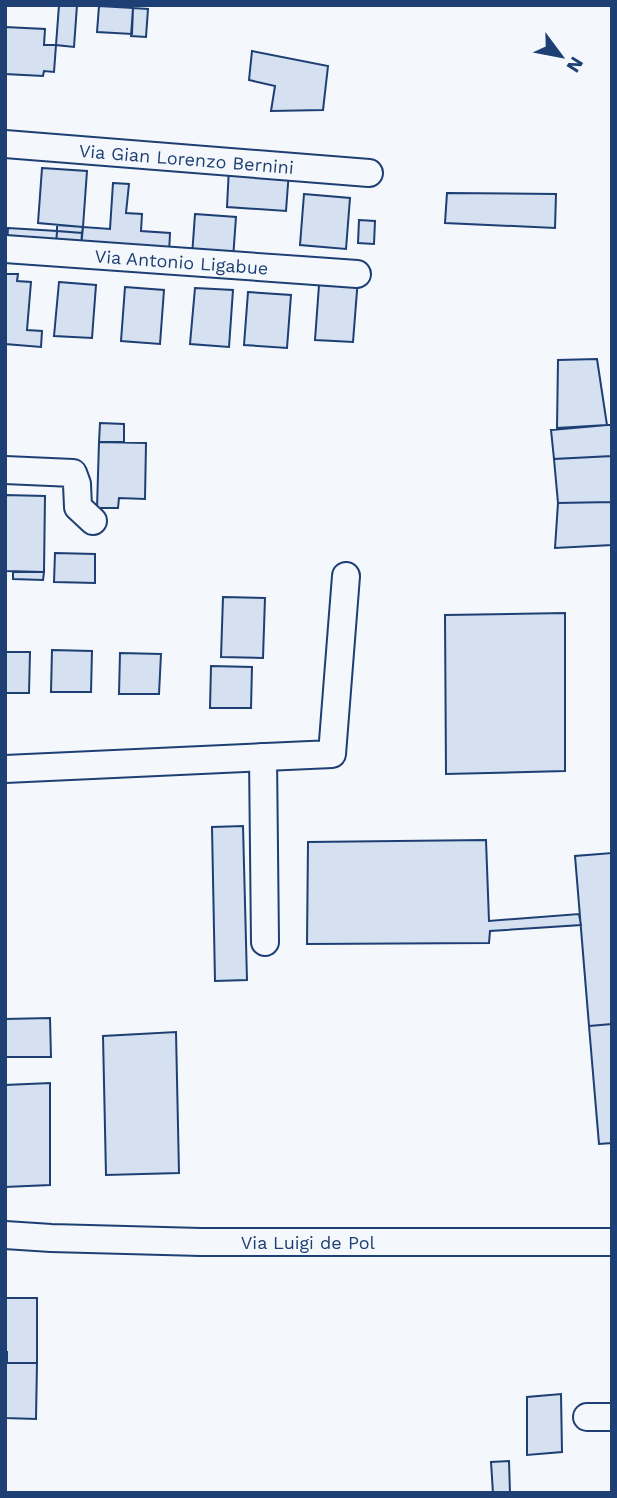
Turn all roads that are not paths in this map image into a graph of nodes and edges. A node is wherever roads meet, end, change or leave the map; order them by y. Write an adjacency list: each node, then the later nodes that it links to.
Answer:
1 (5, 144): 2 (street, Via Gian Lorenzo Bernini)
2 (369, 173)
3 (5, 249): 4 (street, Via Antonio Ligabue)
4 (357, 274)
5 (5, 470): 6 (street)
6 (93, 520)
7 (346, 576): 8 (street)
8 (263, 757): 9 (street); 10 (street)
9 (5, 769)
10 (265, 942)
11 (5, 1235): 12 (street, Via Luigi de Pol)
12 (612, 1242)

